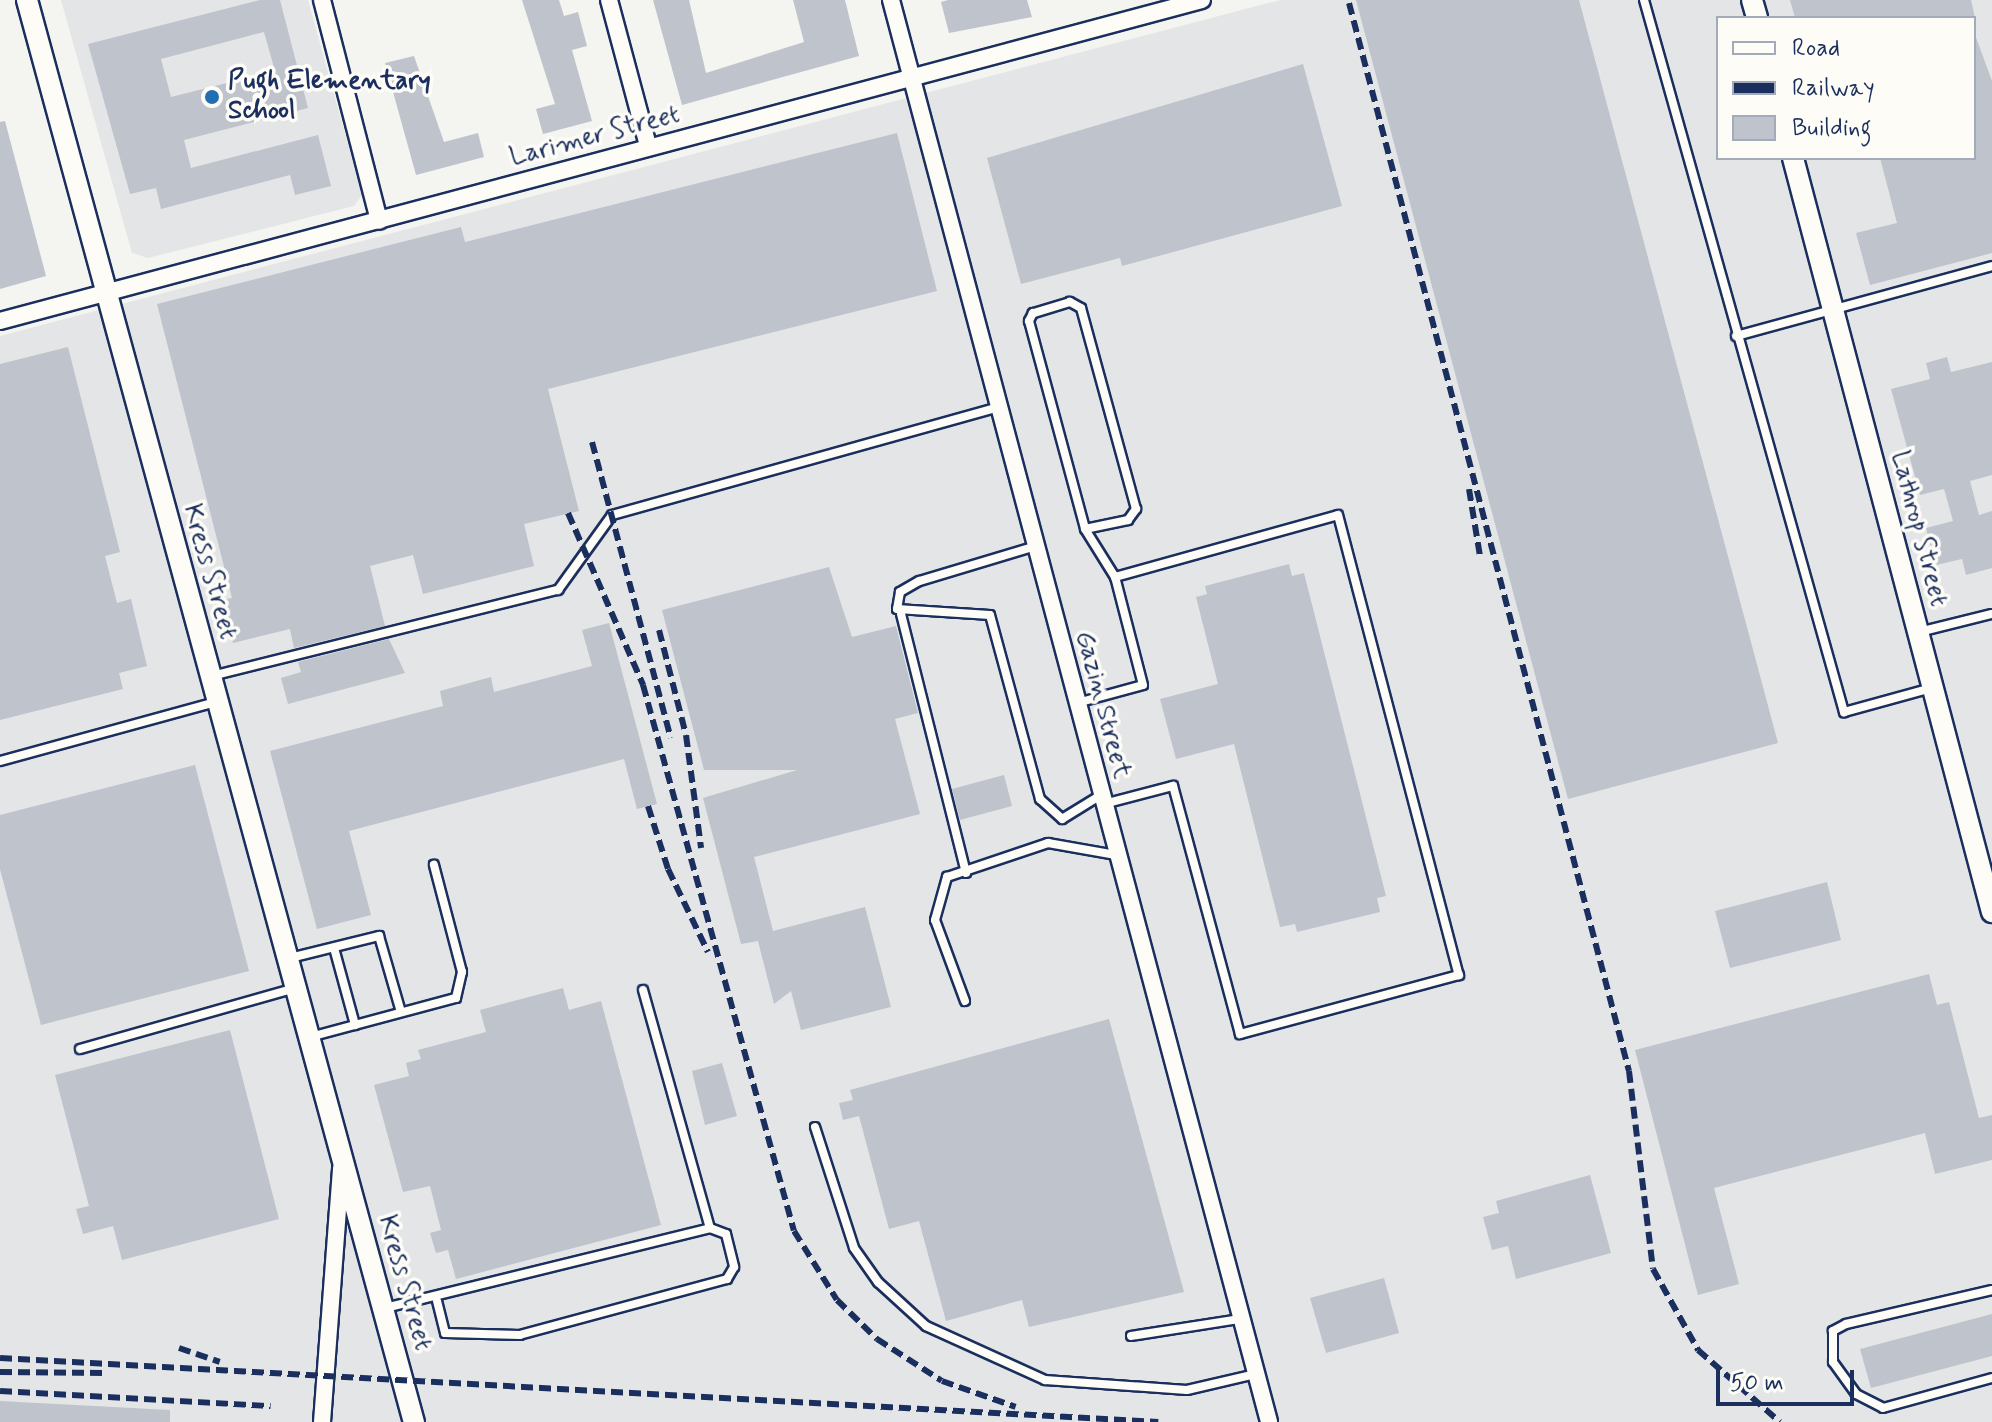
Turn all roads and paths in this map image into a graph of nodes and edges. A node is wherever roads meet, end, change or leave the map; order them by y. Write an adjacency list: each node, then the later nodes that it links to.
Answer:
1 (27, 0): 13 (street, Kress Street)
2 (322, 0): 11 (street)
3 (609, 0): 9 (street)
4 (891, 0): 8 (street, Gazin Street)
5 (1202, 0): 7 (street, Larimer Street)
6 (1644, 0): 16 (lane)
7 (1176, 3): 8 (street, Larimer Street)
8 (912, 78): 9 (street, Larimer Street); 17 (street, Gazin Street)
9 (648, 146): 11 (street, Larimer Street)
10 (1794, 160): 14 (street, Lathrop Street)
11 (379, 221): 13 (street, Larimer Street)
12 (1992, 266): 14 (lane)
13 (103, 293): 15 (street, Larimer Street); 24 (street, Kress Street)
14 (1833, 309): 16 (lane); 23 (street, Lathrop Street)
15 (0, 321)
16 (1736, 336): 25 (lane)
17 (999, 407): 19 (street, Gazin Street); 24 (lane)
18 (1085, 529): 18 (lane); 20 (lane)
19 (1036, 546): 21 (lane); 27 (street, Gazin Street)
20 (1115, 577): 27 (lane); 29 (lane)
21 (901, 614): 29 (lane); 32 (lane)
22 (1992, 614): 23 (lane)
23 (1918, 633): 25 (street, Lathrop Street)
24 (211, 676): 26 (street, Kress Street)
25 (1933, 687): 33 (street, Lathrop Street)
26 (218, 701): 28 (lane); 35 (street, Kress Street)
27 (1077, 703): 29 (street, Gazin Street)
28 (0, 761)
29 (1102, 800): 30 (street, Gazin Street)
30 (1116, 855): 32 (lane); 49 (street, Gazin Street)
31 (434, 865): 39 (lane)
32 (966, 873): 38 (lane)
33 (1992, 912)
34 (334, 948): 35 (lane); 39 (lane); 40 (lane)
35 (288, 959): 36 (street, Kress Street)
36 (296, 988): 41 (street, Kress Street); 42 (lane)
37 (643, 990): 45 (lane)
38 (965, 1001)
39 (401, 1012): 40 (lane)
40 (355, 1025): 41 (lane)
41 (309, 1037): 44 (street, Kress Street)
42 (80, 1049)
43 (815, 1127): 51 (lane)
44 (342, 1158): 48 (street, Kress Street); 53 (street, Kress Street)
45 (710, 1228): 47 (lane); 47 (lane)
46 (1992, 1290): 52 (lane)
47 (437, 1301): 48 (lane)
48 (385, 1308): 54 (street, Kress Street)
49 (1239, 1319): 50 (lane); 51 (street, Gazin Street)
50 (1131, 1336)
51 (1256, 1374): 55 (street, Gazin Street)
52 (1992, 1378)
53 (322, 1422)
54 (414, 1422)
55 (1269, 1422)

